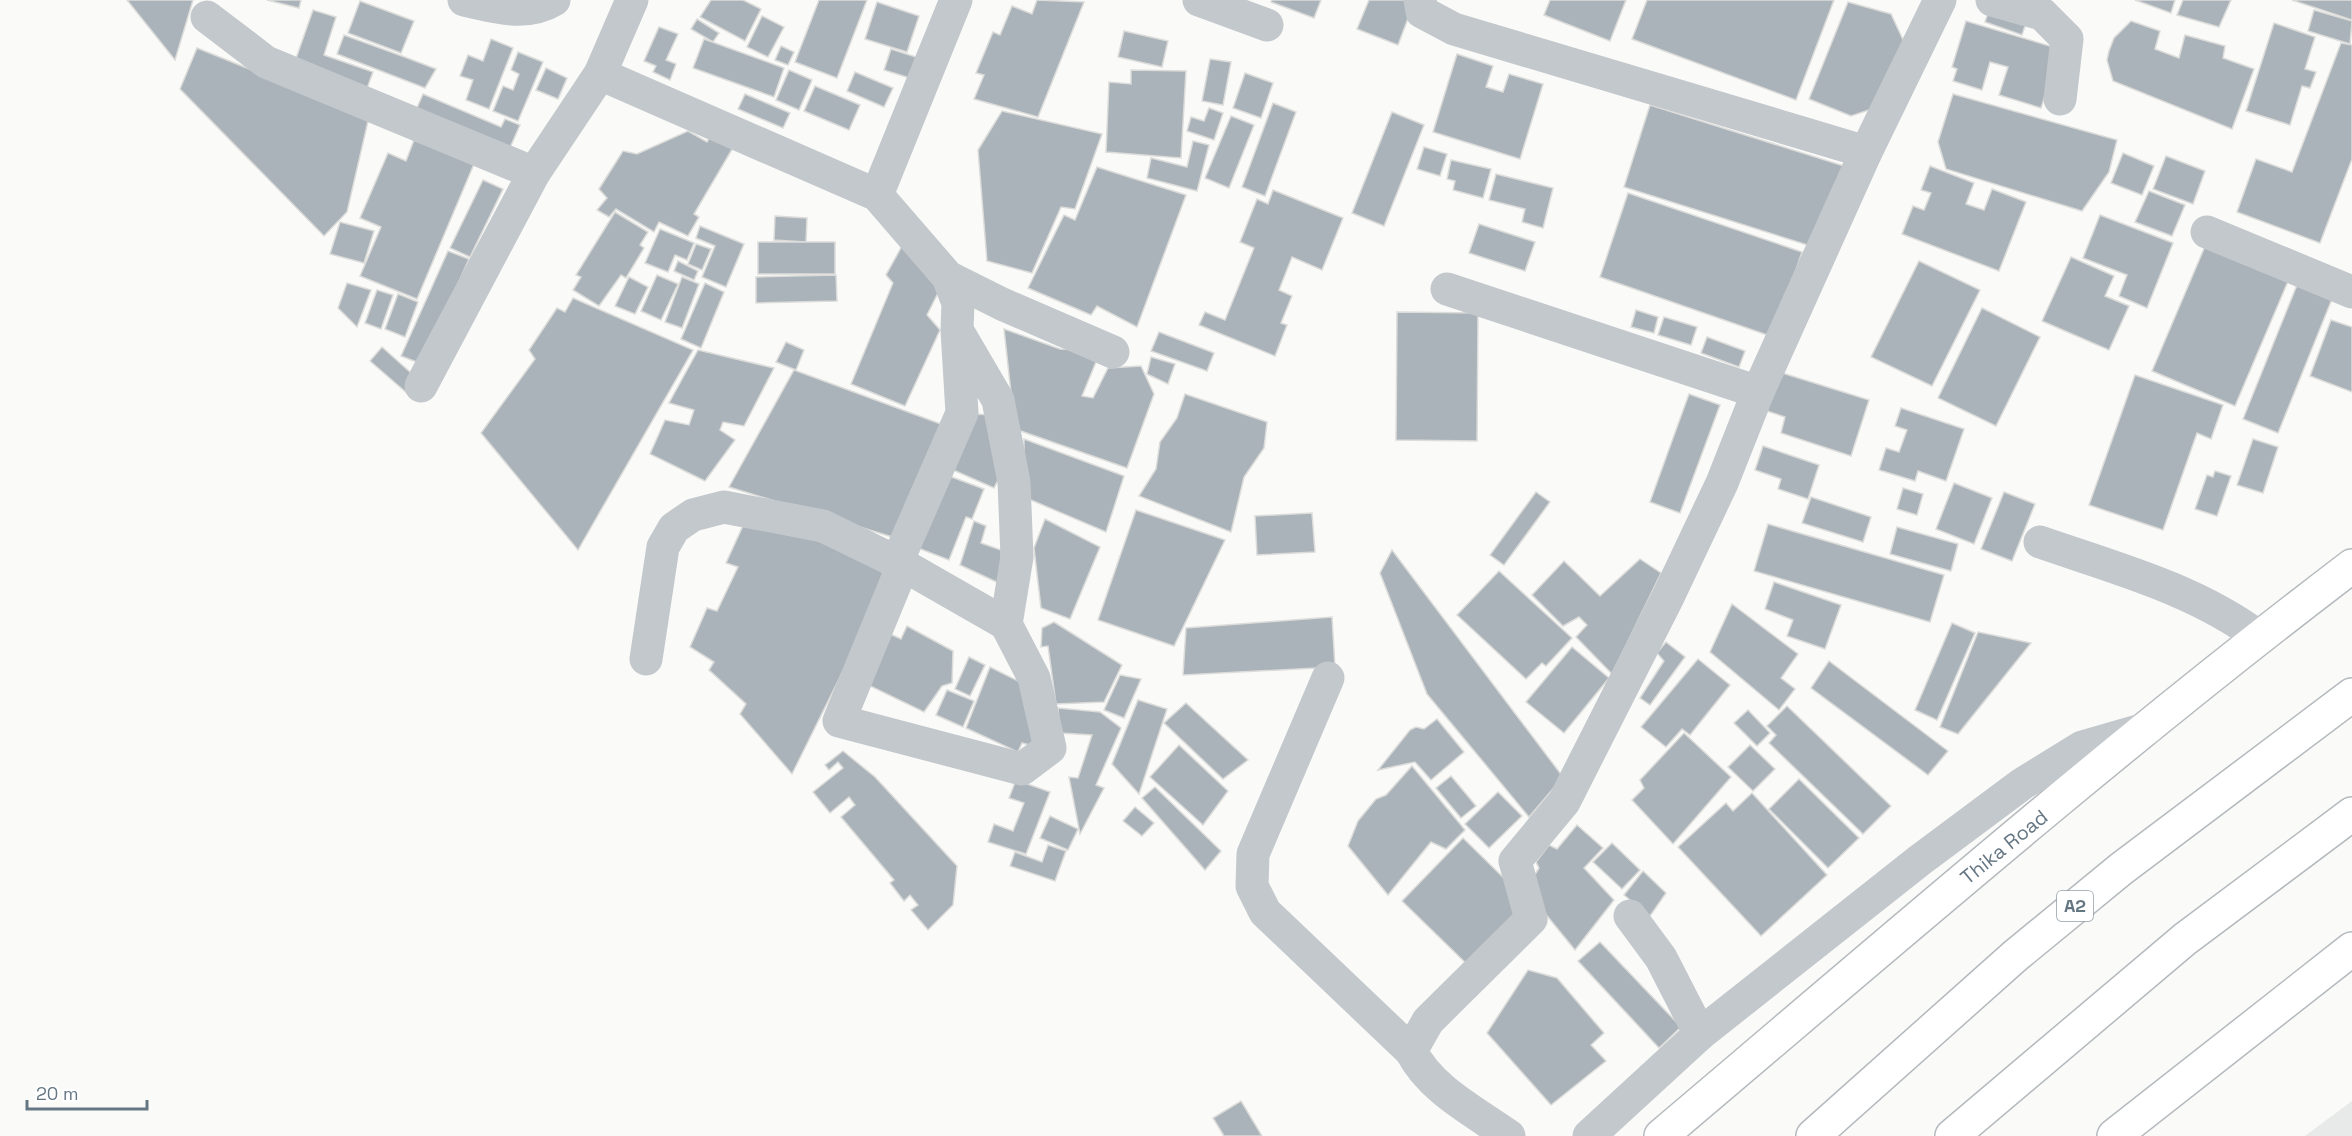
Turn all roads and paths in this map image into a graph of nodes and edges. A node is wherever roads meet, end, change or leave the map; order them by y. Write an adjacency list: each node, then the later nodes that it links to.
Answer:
1 (464, 0): 2 (street)
2 (554, 0)
3 (632, 0): 11 (street)
4 (956, 0): 15 (street)
5 (1199, 0): 10 (street)
6 (1420, 0): 13 (street)
7 (1940, 0): 13 (street)
8 (1992, 0): 12 (street)
9 (207, 17): 14 (street)
10 (1267, 25)
11 (600, 74): 14 (street); 15 (street)
12 (2060, 99)
13 (1866, 152): 23 (street)
14 (534, 173): 22 (street)
15 (877, 195): 17 (street)
16 (2207, 232): 19 (street)
17 (948, 277): 20 (street); 21 (street)
18 (1448, 289): 23 (street)
19 (2352, 292)
20 (957, 330): 25 (street); 27 (street)
21 (1113, 352)
22 (421, 386)
23 (1758, 392): 37 (street)
24 (2040, 542): 28 (street)
25 (903, 566): 27 (street); 27 (street); 29 (street)
26 (2352, 566): 28 (main road, Thika Road)
27 (1006, 624)
28 (2259, 637): 32 (main road, Thika Road)
29 (646, 659)
30 (1328, 678): 37 (street)
31 (2352, 695): 41 (main road, A2)
32 (2149, 728): 36 (street); 40 (main road, Thika Road)
33 (2352, 814): 42 (main road)
34 (1630, 916): 36 (street)
35 (2352, 949): 43 (main road)
36 (1700, 1034): 39 (street)
37 (1411, 1051): 38 (street)
38 (1509, 1136)
39 (1589, 1136)
40 (1661, 1136)
41 (1814, 1136)
42 (1952, 1136)
43 (2114, 1136)

